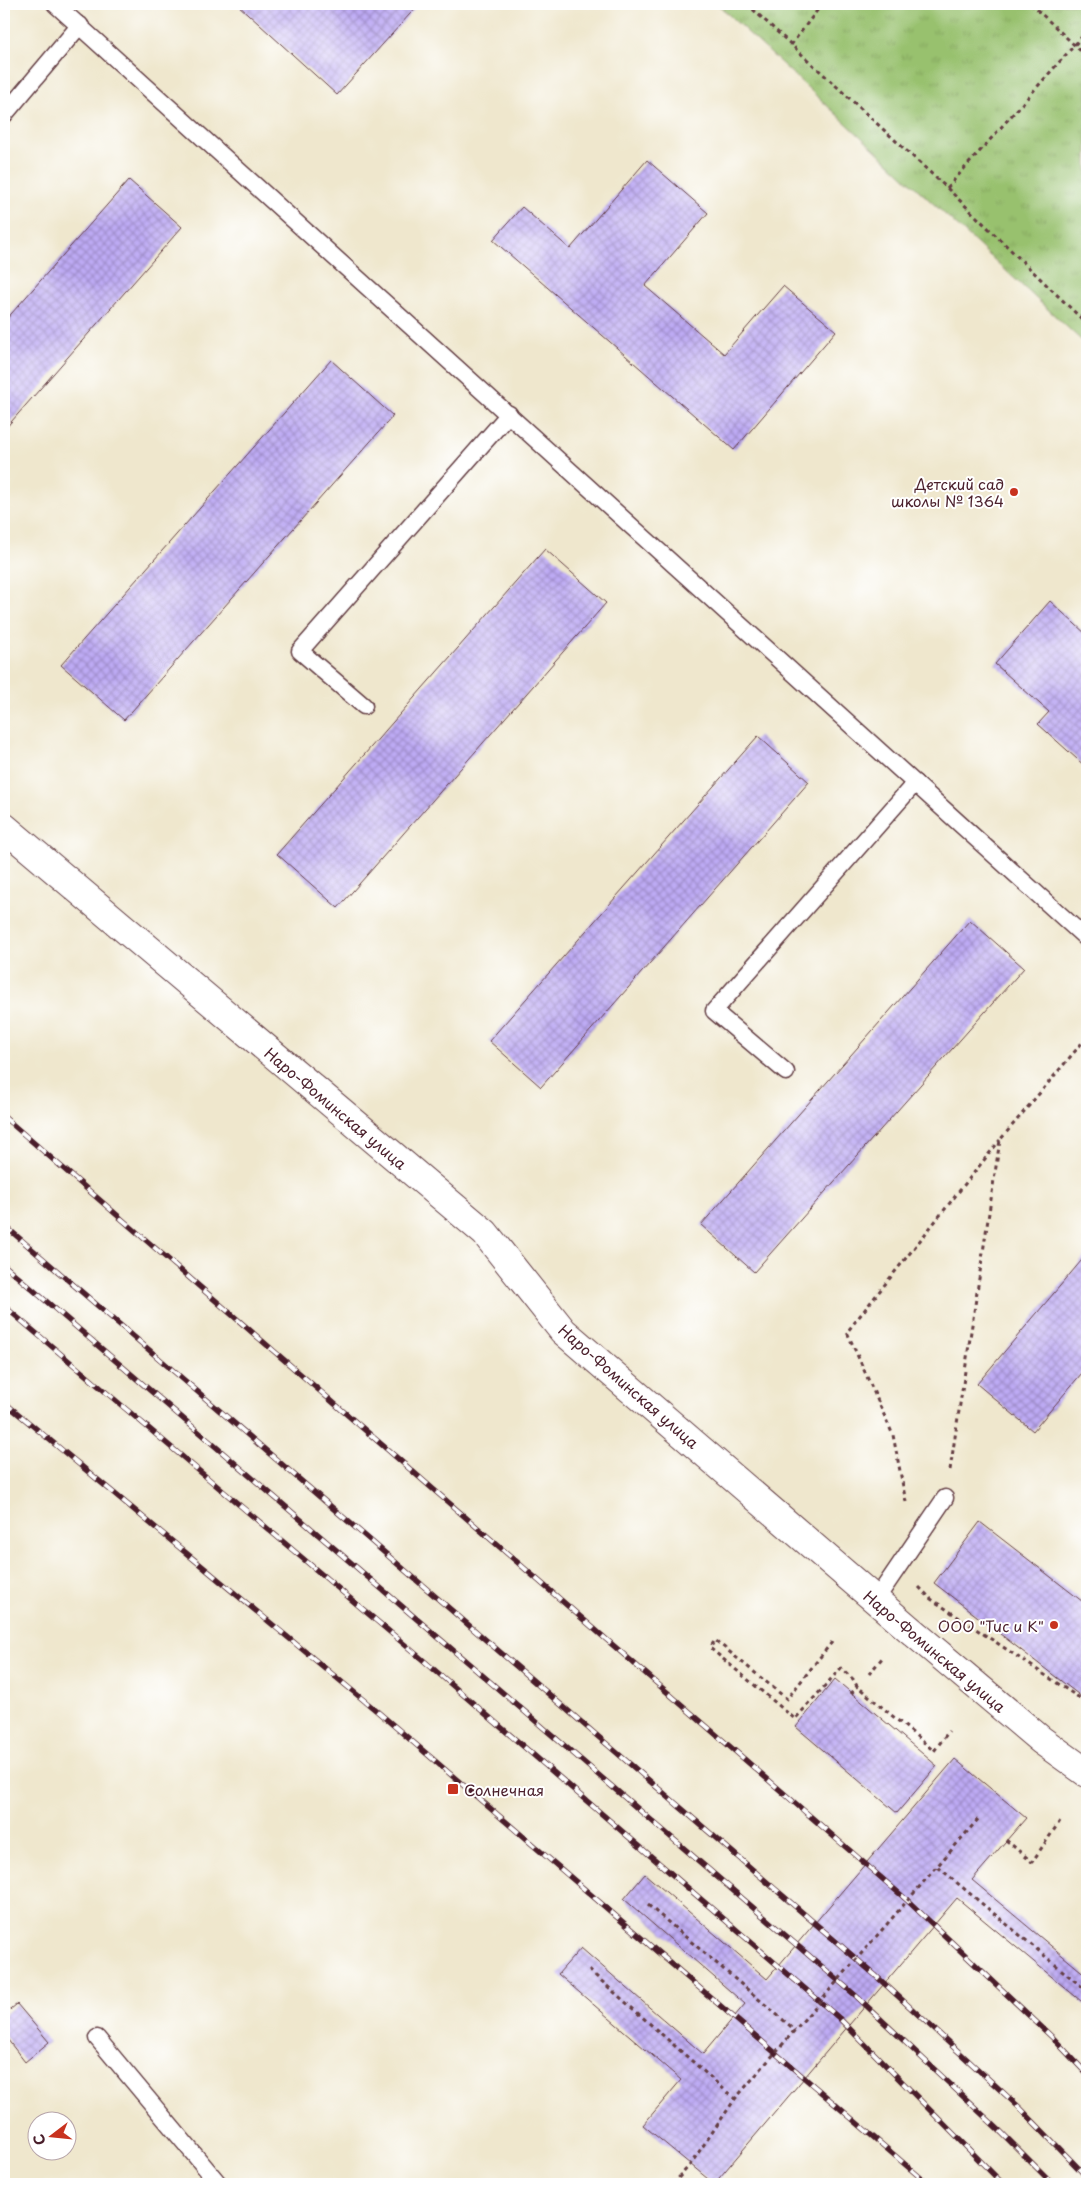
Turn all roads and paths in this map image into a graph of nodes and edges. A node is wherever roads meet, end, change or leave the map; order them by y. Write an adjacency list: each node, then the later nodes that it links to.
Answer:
1 (55, 4): 5 (lane)
2 (747, 4): 7 (path)
3 (822, 4): 7 (path)
4 (1031, 4): 8 (path)
5 (80, 26): 10 (lane); 13 (lane)
6 (1087, 31): 8 (path)
7 (791, 45): 11 (path)
8 (1075, 45): 9 (path); 11 (path)
9 (1087, 57)
10 (4, 115)
11 (947, 188): 12 (path)
12 (1087, 324)
13 (509, 414): 14 (lane); 15 (lane)
14 (364, 706)
15 (915, 783): 17 (lane); 19 (lane)
16 (4, 827): 25 (street, Наро-Фоминская улица)
17 (1087, 939)
18 (1087, 1037): 20 (path)
19 (786, 1072)
20 (1000, 1140): 21 (path); 22 (path)
21 (945, 1498): 23 (lane)
22 (907, 1508)
23 (898, 1566): 24 (path); 25 (lane)
24 (931, 1599): 26 (path); 32 (path)
25 (876, 1601): 34 (street, Наро-Фоминская улица)
26 (928, 1603)
27 (832, 1642): 30 (path)
28 (883, 1657): 29 (path)
29 (869, 1674)
30 (857, 1686): 31 (path); 33 (path)
31 (851, 1694)
32 (1087, 1703)
33 (949, 1731)
34 (1087, 1773)
35 (980, 1817): 38 (path, bridge)
36 (1060, 1821): 37 (path)
37 (1006, 1840)
38 (938, 1867): 41 (path); 42 (path, bridge)
39 (648, 1905): 42 (path)
40 (588, 1970): 44 (path)
41 (1087, 1991)
42 (795, 2030): 44 (path, bridge)
43 (97, 2038): 45 (lane)
44 (735, 2099): 46 (path, bridge)
45 (219, 2184)
46 (674, 2184)

